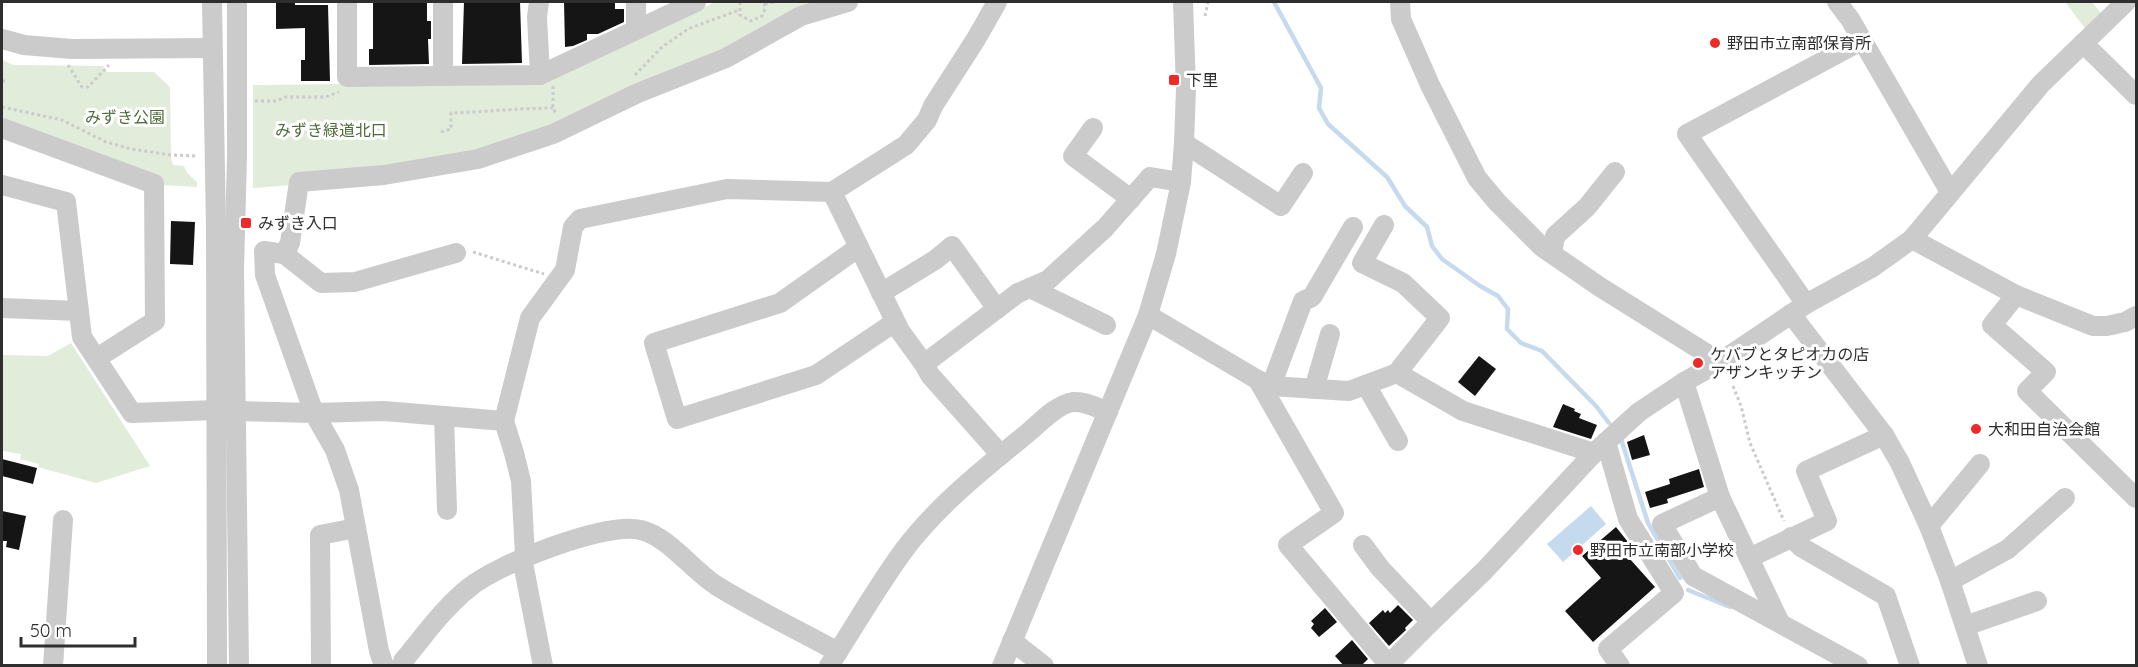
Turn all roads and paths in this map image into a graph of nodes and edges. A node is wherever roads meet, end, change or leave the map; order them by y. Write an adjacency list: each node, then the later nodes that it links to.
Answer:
1 (212, 2): 24 (street)
2 (237, 2): 76 (street)
3 (347, 2): 30 (street)
4 (443, 2): 28 (street)
5 (539, 2): 27 (street)
6 (636, 2): 20 (street)
7 (696, 2): 20 (street)
8 (740, 2): 18 (path)
9 (774, 2): 17 (path)
10 (848, 2): 52 (street)
11 (997, 2): 44 (street)
12 (1183, 2): 38 (street)
13 (1208, 2): 19 (path)
14 (1400, 2): 53 (street)
15 (1837, 2): 22 (street)
16 (2126, 2): 23 (street)
17 (764, 3): 18 (path)
18 (739, 10): 29 (path)
19 (1205, 16)
20 (636, 29): 27 (street)
21 (2, 39): 24 (street)
22 (1861, 41): 45 (street); 60 (street)
23 (2083, 43): 31 (street); 45 (street)
24 (212, 48): 76 (street)
25 (66, 62): 26 (path)
26 (112, 62)
27 (540, 75): 28 (street)
28 (443, 76): 30 (street)
29 (634, 76)
30 (347, 77): 32 (path)
31 (2136, 95)
32 (253, 101)
33 (2, 107): 39 (path)
34 (553, 108): 37 (path)
35 (2, 128): 67 (street)
36 (1093, 128): 46 (street)
37 (441, 132)
38 (1184, 143): 40 (street); 42 (street)
39 (201, 156)
40 (1304, 172)
41 (1615, 172): 53 (street)
42 (1181, 182): 46 (street); 62 (street)
43 (2, 185): 61 (street)
44 (832, 192): 50 (street); 54 (street)
45 (1950, 192): 49 (street)
46 (1131, 199): 55 (street)
47 (1384, 225): 70 (street)
48 (1353, 227): 72 (street)
49 (1912, 239): 57 (street); 60 (street)
50 (859, 247): 56 (street); 64 (street)
51 (456, 253): 52 (street); 54 (path)
52 (284, 254): 78 (street)
53 (1552, 254): 68 (street)
54 (558, 278): 80 (street)
55 (1030, 288): 59 (street); 65 (street)
56 (881, 293): 59 (street); 64 (street)
57 (2016, 295): 63 (street); 86 (street)
58 (2, 308): 61 (street)
59 (997, 309): 69 (street)
60 (1798, 309): 68 (street); 81 (street)
61 (80, 311): 67 (street)
62 (1148, 315): 72 (street); 77 (street)
63 (2136, 316)
64 (895, 322): 69 (street)
65 (1106, 325)
66 (1330, 334): 75 (street)
67 (97, 358): 76 (street)
68 (1720, 362): 71 (street)
69 (924, 363): 84 (street)
70 (1397, 373): 73 (street); 83 (street)
71 (1684, 382): 83 (street); 87 (street)
72 (1264, 383): 75 (street); 107 (street)
73 (1366, 385): 75 (street); 82 (street)
74 (1733, 386): 93 (path)
75 (1314, 389)
76 (226, 410): 78 (street); 109 (street); 110 (street)
77 (1108, 412): 84 (street); 104 (street)
78 (314, 413): 79 (street); 92 (street)
79 (444, 417): 80 (street); 89 (street)
80 (504, 421): 95 (street)
81 (1884, 435): 91 (street); 93 (street)
82 (1398, 441)
83 (1600, 448): 99 (street); 101 (street)
84 (1001, 455): 105 (street)
85 (1980, 464): 91 (street)
86 (2134, 490)
87 (1720, 497): 96 (street); 97 (street)
88 (2065, 498): 98 (street)
89 (447, 510)
90 (63, 520): 108 (street)
91 (1929, 526): 98 (street)
92 (356, 528): 106 (street); 111 (street)
93 (1791, 537): 96 (street); 117 (street)
94 (1362, 545): 101 (street)
95 (523, 557): 105 (street); 106 (street); 112 (street)
96 (1749, 558): 102 (street)
97 (1693, 576): 99 (street); 102 (street)
98 (1950, 581): 103 (street)
99 (1674, 593): 115 (street)
100 (2037, 601): 103 (street)
101 (1431, 622): 107 (street)
102 (1780, 623): 116 (street)
103 (1965, 626): 118 (street)
104 (1012, 641): 113 (street); 114 (street)
105 (833, 659)
106 (396, 664)
107 (1387, 665)
108 (53, 666)
109 (217, 666)
110 (239, 666)
111 (321, 666)
112 (543, 666)
113 (1002, 666)
114 (1044, 666)
115 (1620, 666)
116 (1858, 666)
117 (1910, 666)
118 (1978, 666)

